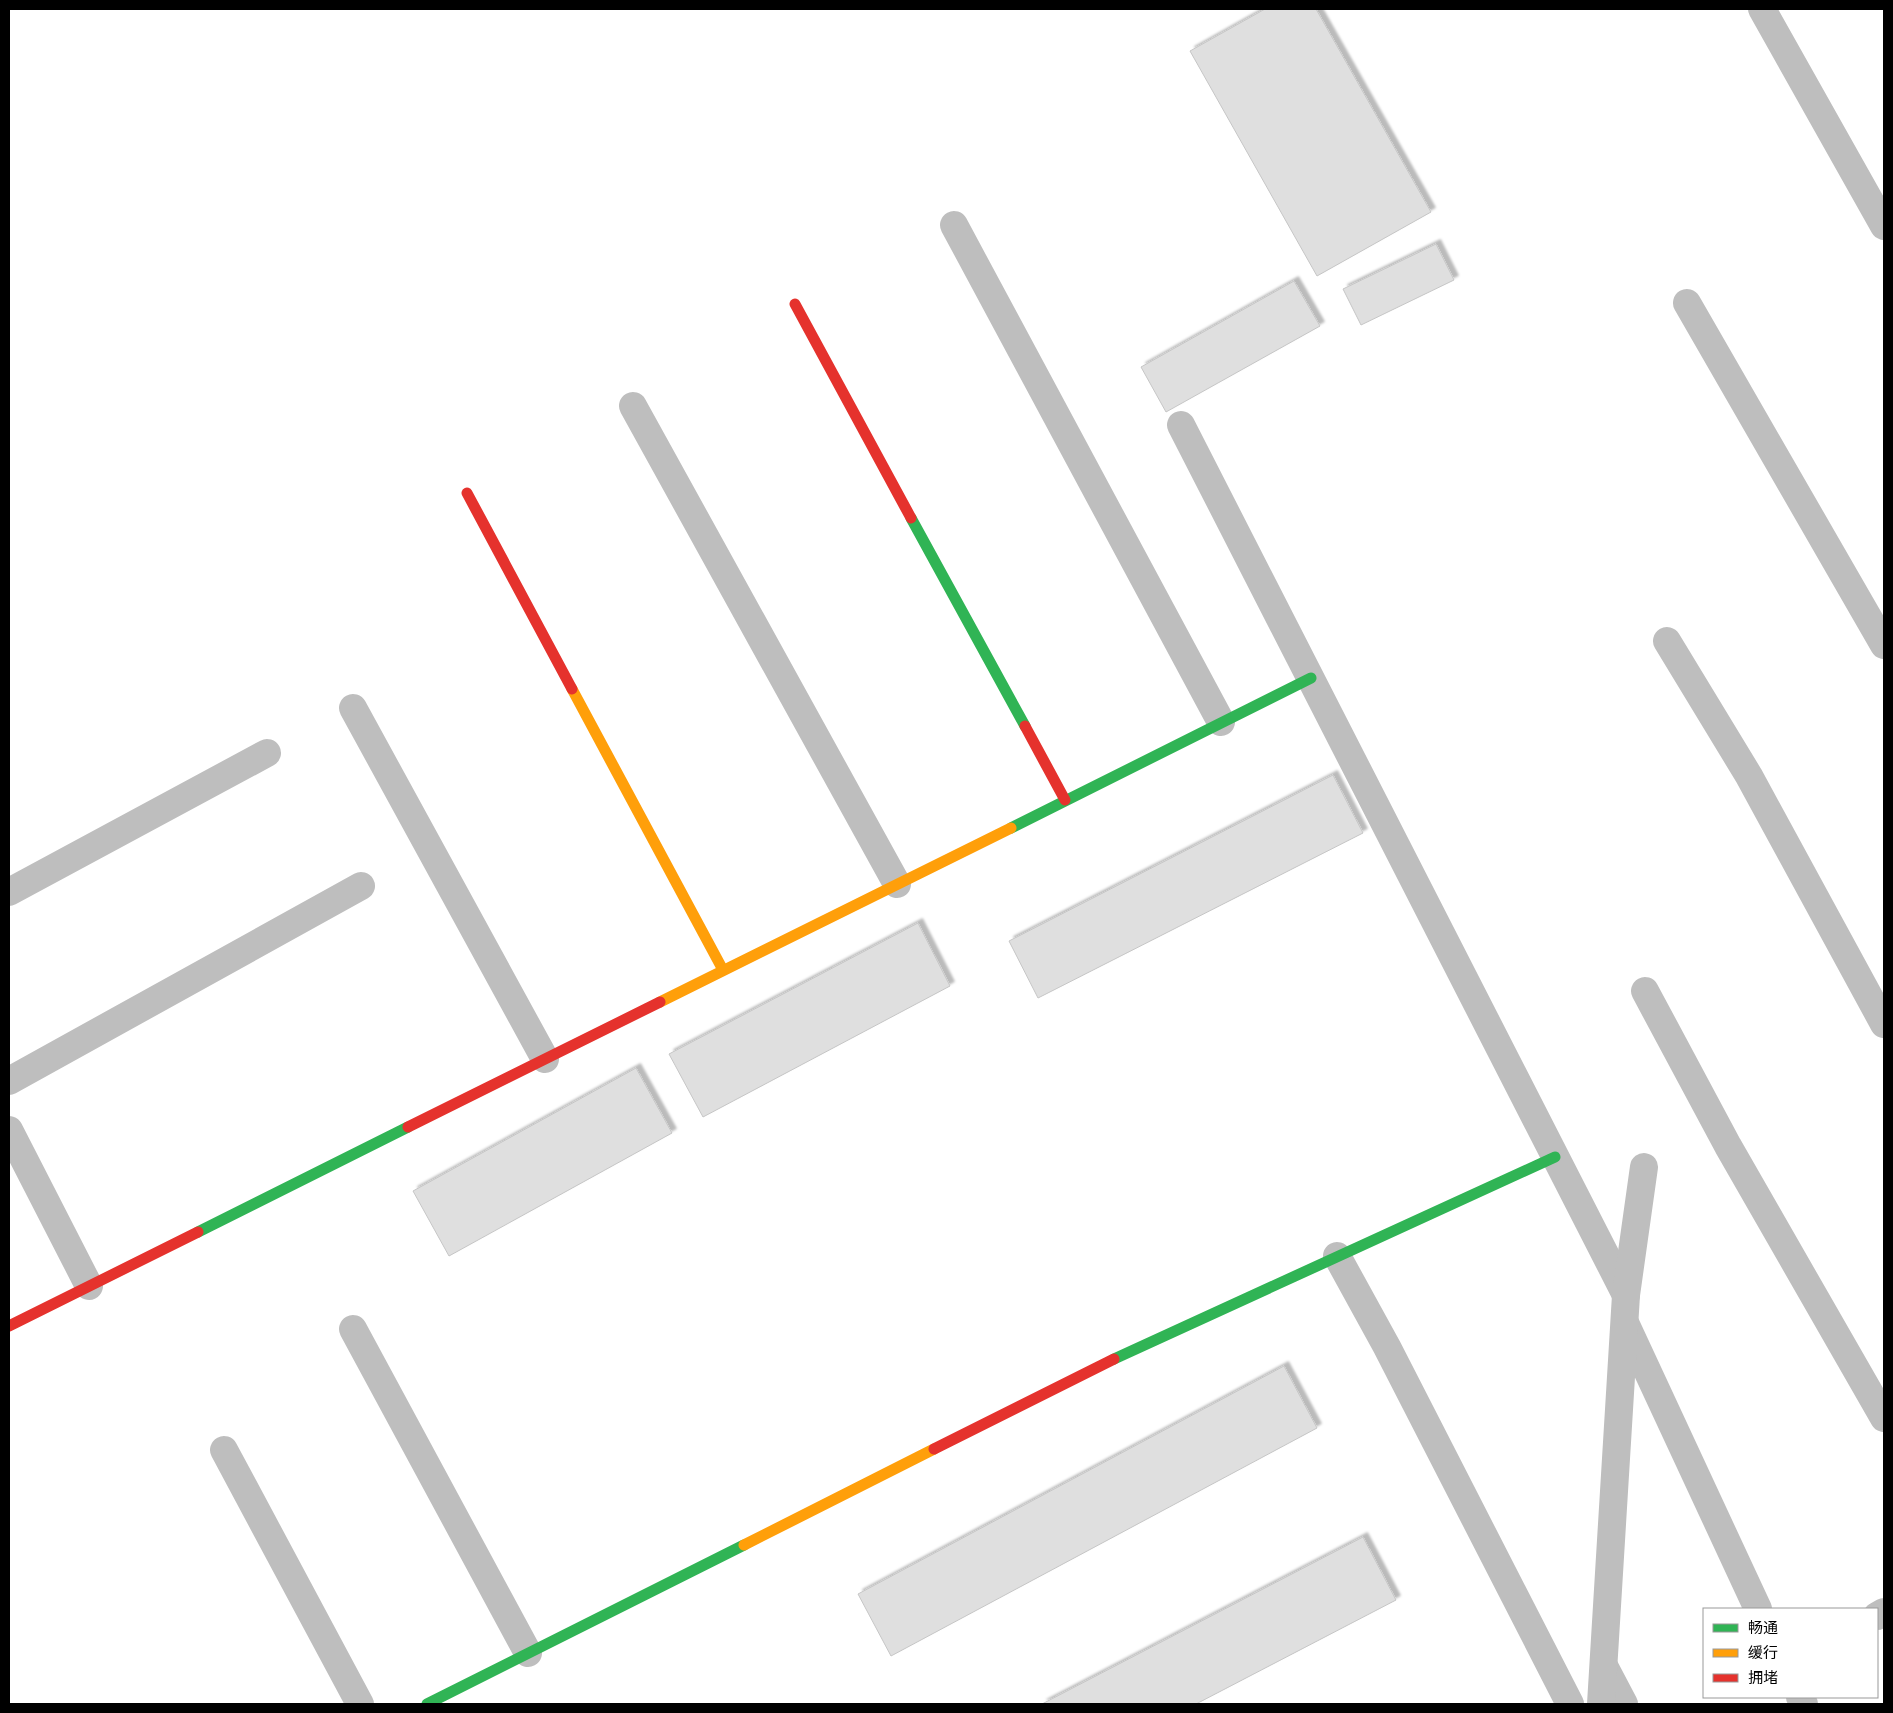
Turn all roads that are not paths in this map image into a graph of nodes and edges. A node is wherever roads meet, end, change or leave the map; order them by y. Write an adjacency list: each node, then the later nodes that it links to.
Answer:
1 (1762, 9): 3 (street)
2 (954, 225): 13 (street)
3 (1884, 226)
4 (1687, 303): 10 (street)
5 (795, 304): 15 (street)
6 (633, 406): 16 (street)
7 (1181, 426): 11 (street)
8 (467, 493): 19 (street)
9 (1666, 641): 21 (street)
10 (1884, 645)
11 (1310, 678): 13 (street); 25 (street)
12 (353, 708): 22 (street)
13 (1221, 722): 15 (street)
14 (267, 753): 18 (street)
15 (1065, 800): 16 (street)
16 (897, 884): 19 (street)
17 (361, 886): 23 (street)
18 (9, 892)
19 (723, 970): 22 (street)
20 (1645, 991): 33 (street)
21 (1884, 1024)
22 (545, 1059): 28 (street)
23 (9, 1081)
24 (9, 1130): 28 (street)
25 (1555, 1157): 27 (street); 29 (street)
26 (1644, 1167): 29 (street)
27 (1337, 1256): 36 (street); 40 (street)
28 (89, 1286): 31 (street)
29 (1626, 1295): 30 (street)
30 (1625, 1322): 35 (street); 37 (street)
31 (9, 1326)
32 (353, 1329): 36 (street)
33 (1884, 1418)
34 (224, 1450): 38 (street)
35 (1758, 1608)
36 (528, 1653): 39 (street)
37 (1604, 1664): 41 (street); 42 (street)
38 (360, 1704)
39 (427, 1704)
40 (1570, 1704)
41 (1601, 1704)
42 (1624, 1704)

